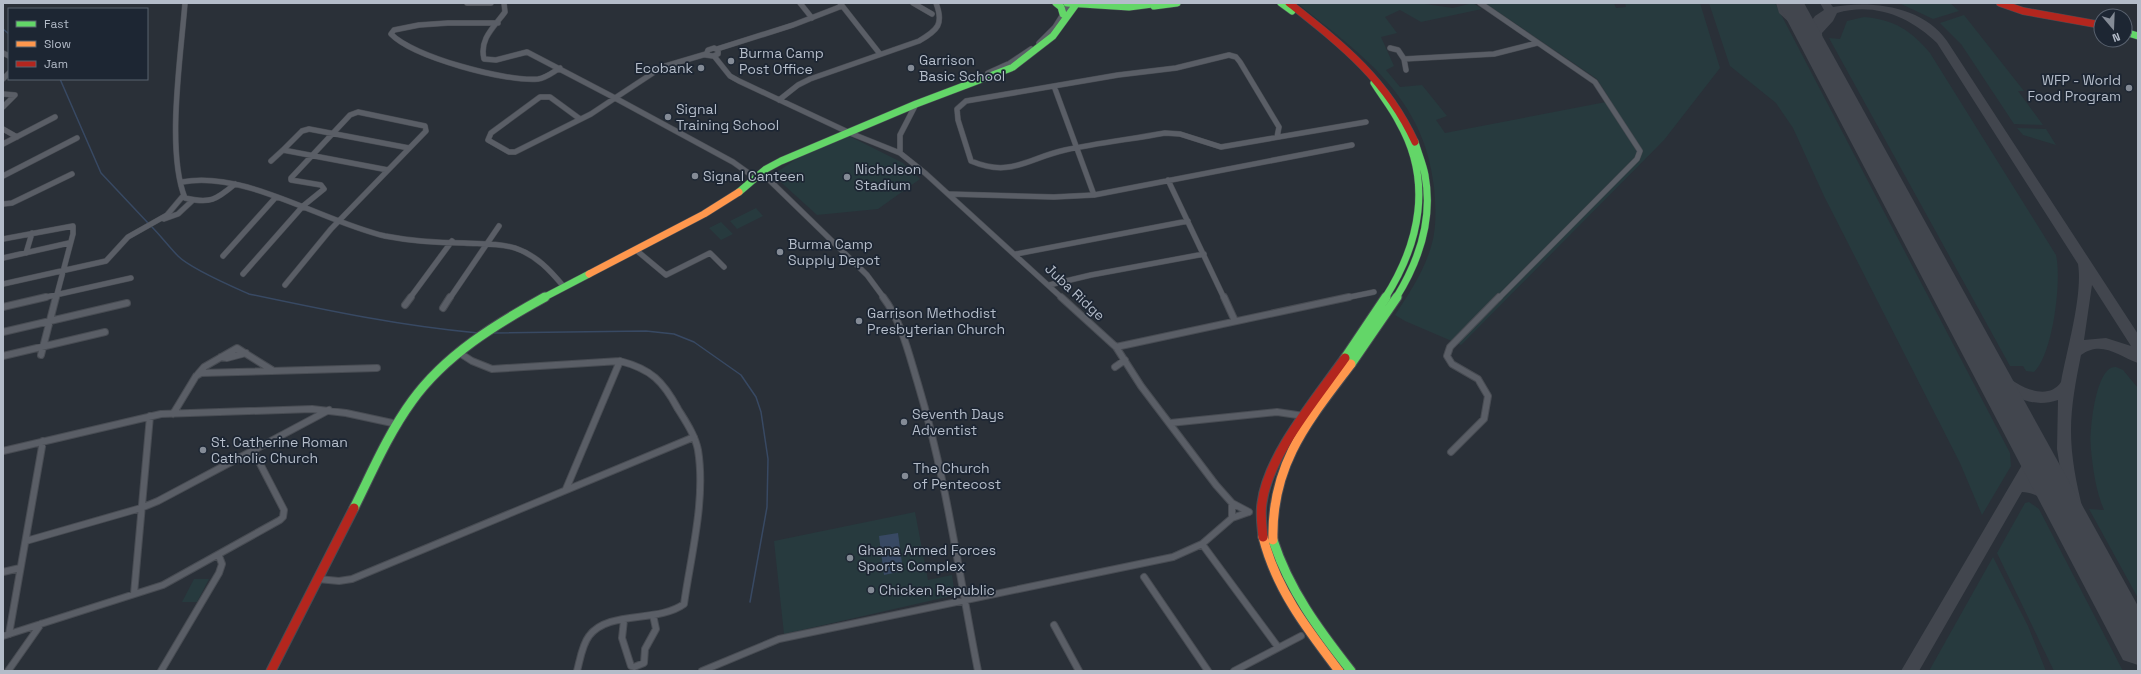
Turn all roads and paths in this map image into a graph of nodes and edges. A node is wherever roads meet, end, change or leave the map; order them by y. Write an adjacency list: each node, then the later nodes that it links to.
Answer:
1 (185, 3): 61 (street)
2 (467, 3): 3 (street)
3 (491, 3)
4 (504, 3): 21 (street)
5 (800, 3): 20 (street)
6 (912, 3): 18 (street)
7 (936, 3): 27 (street)
8 (1056, 3): 19 (main road)
9 (1160, 3): 16 (main road)
10 (1178, 3): 16 (main road)
11 (1281, 3): 119 (main road)
12 (1480, 3): 23 (street)
13 (2000, 3): 22 (main road)
14 (841, 4): 20 (street); 27 (street)
15 (1074, 5): 16 (main road); 19 (street); 30 (main road)
16 (1147, 5)
17 (1292, 5): 157 (main road)
18 (932, 14)
19 (1063, 14): 30 (street)
20 (812, 18): 25 (street)
21 (498, 23): 31 (street); 31 (street)
22 (2093, 24)
23 (1537, 43): 29 (street); 126 (street)
24 (1390, 48): 29 (street)
25 (717, 49): 26 (street); 28 (street)
26 (706, 54): 28 (street); 35 (street)
27 (880, 54): 36 (street)
28 (714, 56): 36 (street, Juba Ridge)
29 (1404, 59): 32 (street)
30 (1011, 65): 37 (main road)
31 (560, 68): 35 (street)
32 (1406, 70)
33 (1054, 86): 46 (street); 51 (street); 51 (street)
34 (3, 94): 38 (street)
35 (615, 98): 40 (street); 58 (street)
36 (779, 100): 43 (street, Juba Ridge)
37 (916, 104): 43 (main road); 53 (street)
38 (3, 107)
39 (55, 117): 45 (street)
40 (580, 119): 40 (street)
41 (1366, 122): 46 (street)
42 (3, 129): 45 (street)
43 (850, 133): 53 (street, Juba Ridge); 58 (main road)
44 (332, 134): 50 (street); 50 (street); 52 (street); 54 (street)
45 (17, 137): 48 (street)
46 (1277, 137): 51 (street)
47 (77, 138): 59 (street)
48 (3, 144)
49 (1352, 145): 60 (street)
50 (409, 148): 56 (street)
51 (1078, 148): 64 (street)
52 (283, 150): 54 (street); 55 (street)
53 (900, 153): 63 (street, Juba Ridge)
54 (311, 155): 56 (street); 69 (street)
55 (271, 161)
56 (388, 170): 71 (street)
57 (72, 174): 68 (street)
58 (758, 175): 79 (main road); 139 (street)
59 (3, 176)
60 (1168, 180): 64 (street); 72 (street)
61 (182, 182): 62 (street); 65 (street)
62 (235, 184): 66 (street); 67 (street)
63 (949, 194): 64 (street); 81 (street, Juba Ridge)
64 (1094, 195)
65 (183, 196): 67 (street); 70 (street)
66 (276, 198): 69 (street); 83 (street)
67 (193, 200): 70 (street)
68 (3, 204)
69 (303, 206): 71 (street); 87 (street)
70 (161, 220): 86 (street)
71 (342, 220): 76 (street); 90 (street)
72 (1188, 221): 81 (street); 82 (street)
73 (499, 226): 78 (street)
74 (32, 233): 75 (street); 77 (street); 80 (street)
75 (3, 239)
76 (452, 242): 78 (street); 96 (street)
77 (70, 243): 80 (street); 86 (street)
78 (488, 244): 92 (street); 98 (street)
79 (636, 250): 85 (street); 92 (main road)
80 (26, 253): 84 (street)
81 (1016, 254): 91 (street, Juba Ridge)
82 (1204, 254): 91 (street); 100 (street)
83 (223, 256)
84 (3, 258)
85 (724, 267)
86 (62, 271): 89 (street); 94 (street)
87 (243, 274)
88 (131, 278): 94 (street)
89 (3, 284)
90 (285, 285)
91 (1049, 285): 104 (street, Juba Ridge)
92 (564, 287): 105 (main road)
93 (1374, 292): 100 (street)
94 (56, 294): 97 (street); 99 (street)
95 (127, 303): 99 (street)
96 (405, 305)
97 (3, 307)
98 (443, 308)
99 (51, 321): 101 (street); 103 (street)
100 (1235, 321): 104 (street)
101 (3, 332)
102 (105, 332): 103 (street)
103 (43, 347): 106 (street); 107 (street)
104 (1116, 347): 108 (street, Juba Ridge)
105 (458, 352): 109 (street); 121 (main road)
106 (41, 355)
107 (3, 356)
108 (1125, 360): 111 (street); 120 (street, Juba Ridge)
109 (620, 361): 122 (street); 127 (street)
110 (260, 362): 113 (street); 114 (street); 115 (street)
111 (1115, 366)
112 (377, 368): 113 (street)
113 (272, 370): 114 (street)
114 (253, 371): 115 (street)
115 (198, 374): 117 (street)
116 (329, 410): 117 (street); 121 (street); 125 (street)
117 (173, 414): 118 (street)
118 (150, 416): 123 (street); 129 (street)
119 (1304, 416): 120 (street); 156 (main road)
120 (1170, 423): 128 (street, Juba Ridge)
121 (397, 424): 137 (main road)
122 (694, 437): 127 (street); 140 (street)
123 (43, 441): 124 (street); 131 (street)
124 (3, 451)
125 (254, 452): 129 (street); 133 (street)
126 (1451, 452)
127 (566, 489): 137 (street)
128 (1232, 503): 130 (street); 130 (street, Juba Ridge)
129 (141, 508): 131 (street); 138 (street)
130 (1232, 518): 132 (street)
131 (26, 541): 134 (street)
132 (1202, 544): 139 (street); 146 (street)
133 (219, 556): 138 (street); 148 (street)
134 (20, 568): 135 (street); 144 (street)
135 (3, 572)
136 (1144, 577): 154 (street)
137 (318, 579): 149 (main road)
138 (134, 594): 142 (street)
139 (964, 600): 151 (street); 152 (street)
140 (654, 615): 141 (street); 141 (street)
141 (624, 620): 150 (street)
142 (41, 624): 144 (street); 147 (street)
143 (1054, 625): 153 (street)
144 (6, 635)
145 (1301, 636): 146 (street)
146 (1278, 647): 155 (street)
147 (8, 671)
148 (161, 671)
149 (271, 671)
150 (577, 671)
151 (702, 671)
152 (978, 671)
153 (1079, 671)
154 (1208, 671)
155 (1234, 671)
156 (1339, 671)
157 (1351, 671)

